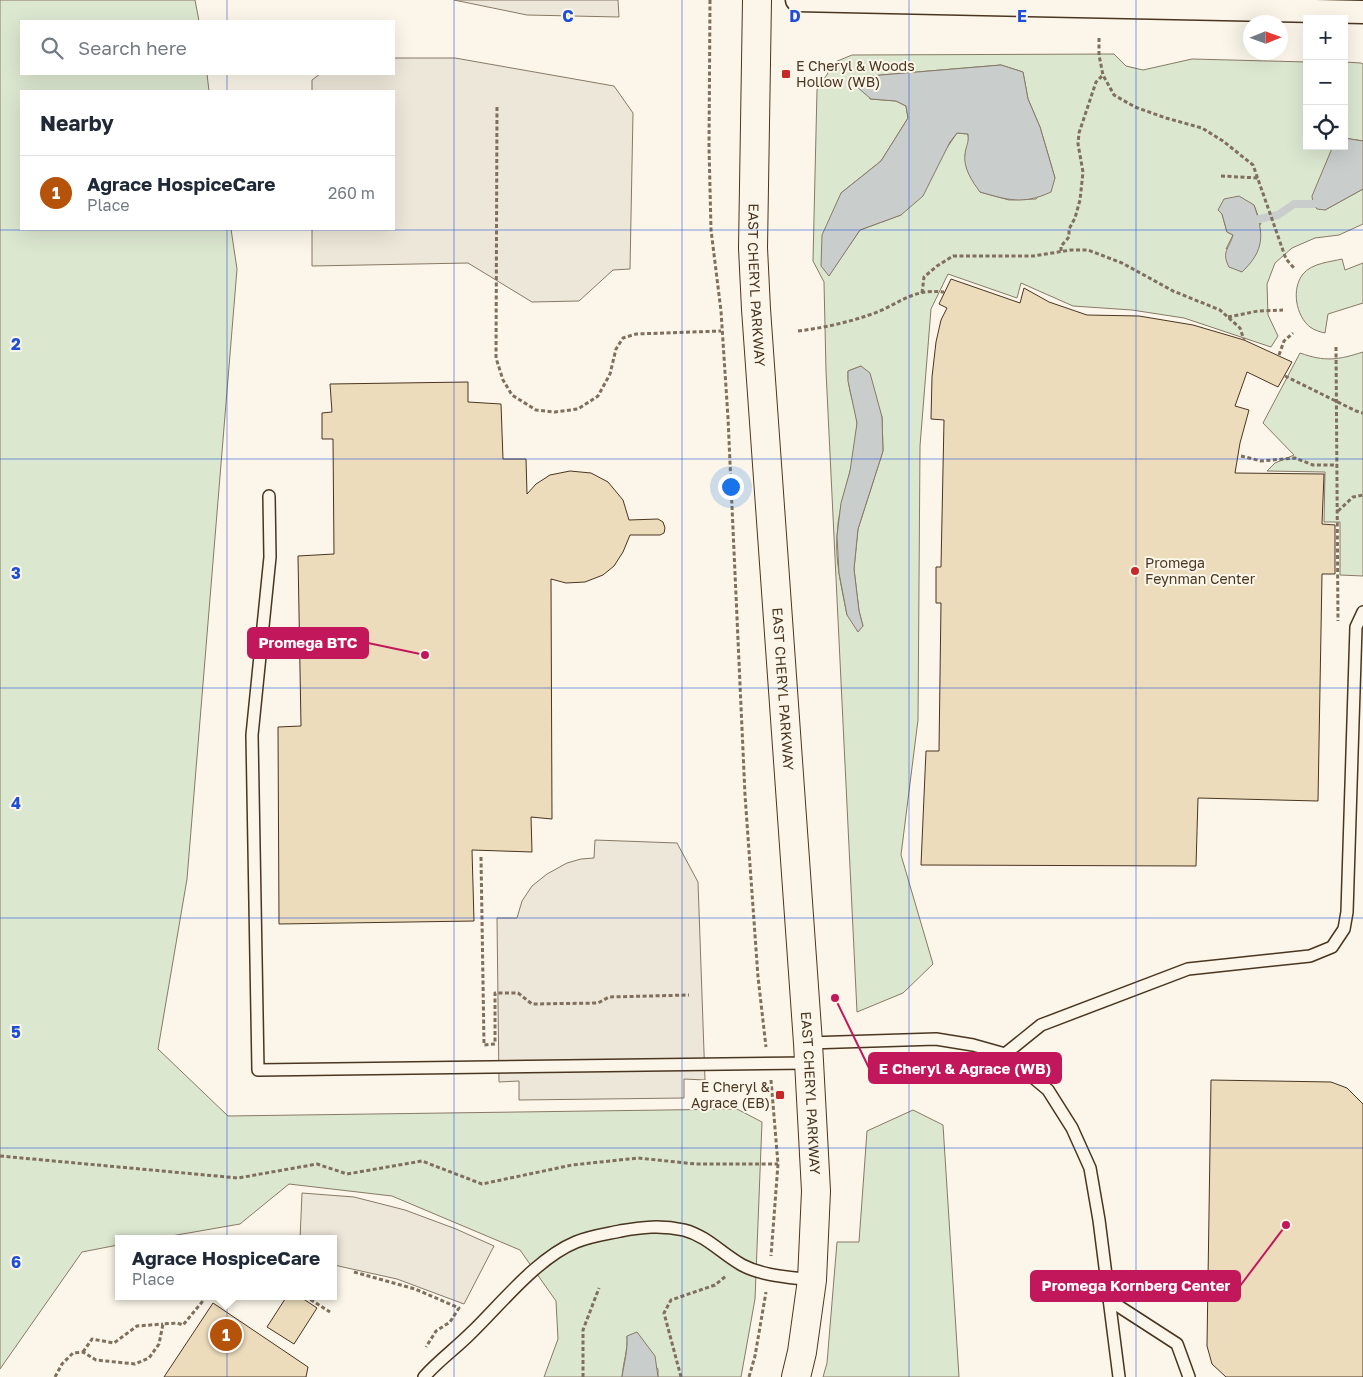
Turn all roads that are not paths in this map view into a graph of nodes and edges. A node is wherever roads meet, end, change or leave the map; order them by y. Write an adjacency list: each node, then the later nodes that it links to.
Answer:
1 (757, 0): 6 (street, EAST CHERYL PARKWAY)
2 (797, 0): 3 (street)
3 (1363, 12)
4 (270, 496): 6 (lane)
5 (1363, 612): 7 (lane)
6 (809, 1053): 7 (lane); 8 (street, EAST CHERYL PARKWAY)
7 (1005, 1054): 9 (lane)
8 (812, 1280): 10 (lane); 11 (street, EAST CHERYL PARKWAY)
9 (1109, 1300): 12 (lane); 13 (lane)
10 (424, 1377)
11 (796, 1377)
12 (1119, 1377)
13 (1189, 1377)

